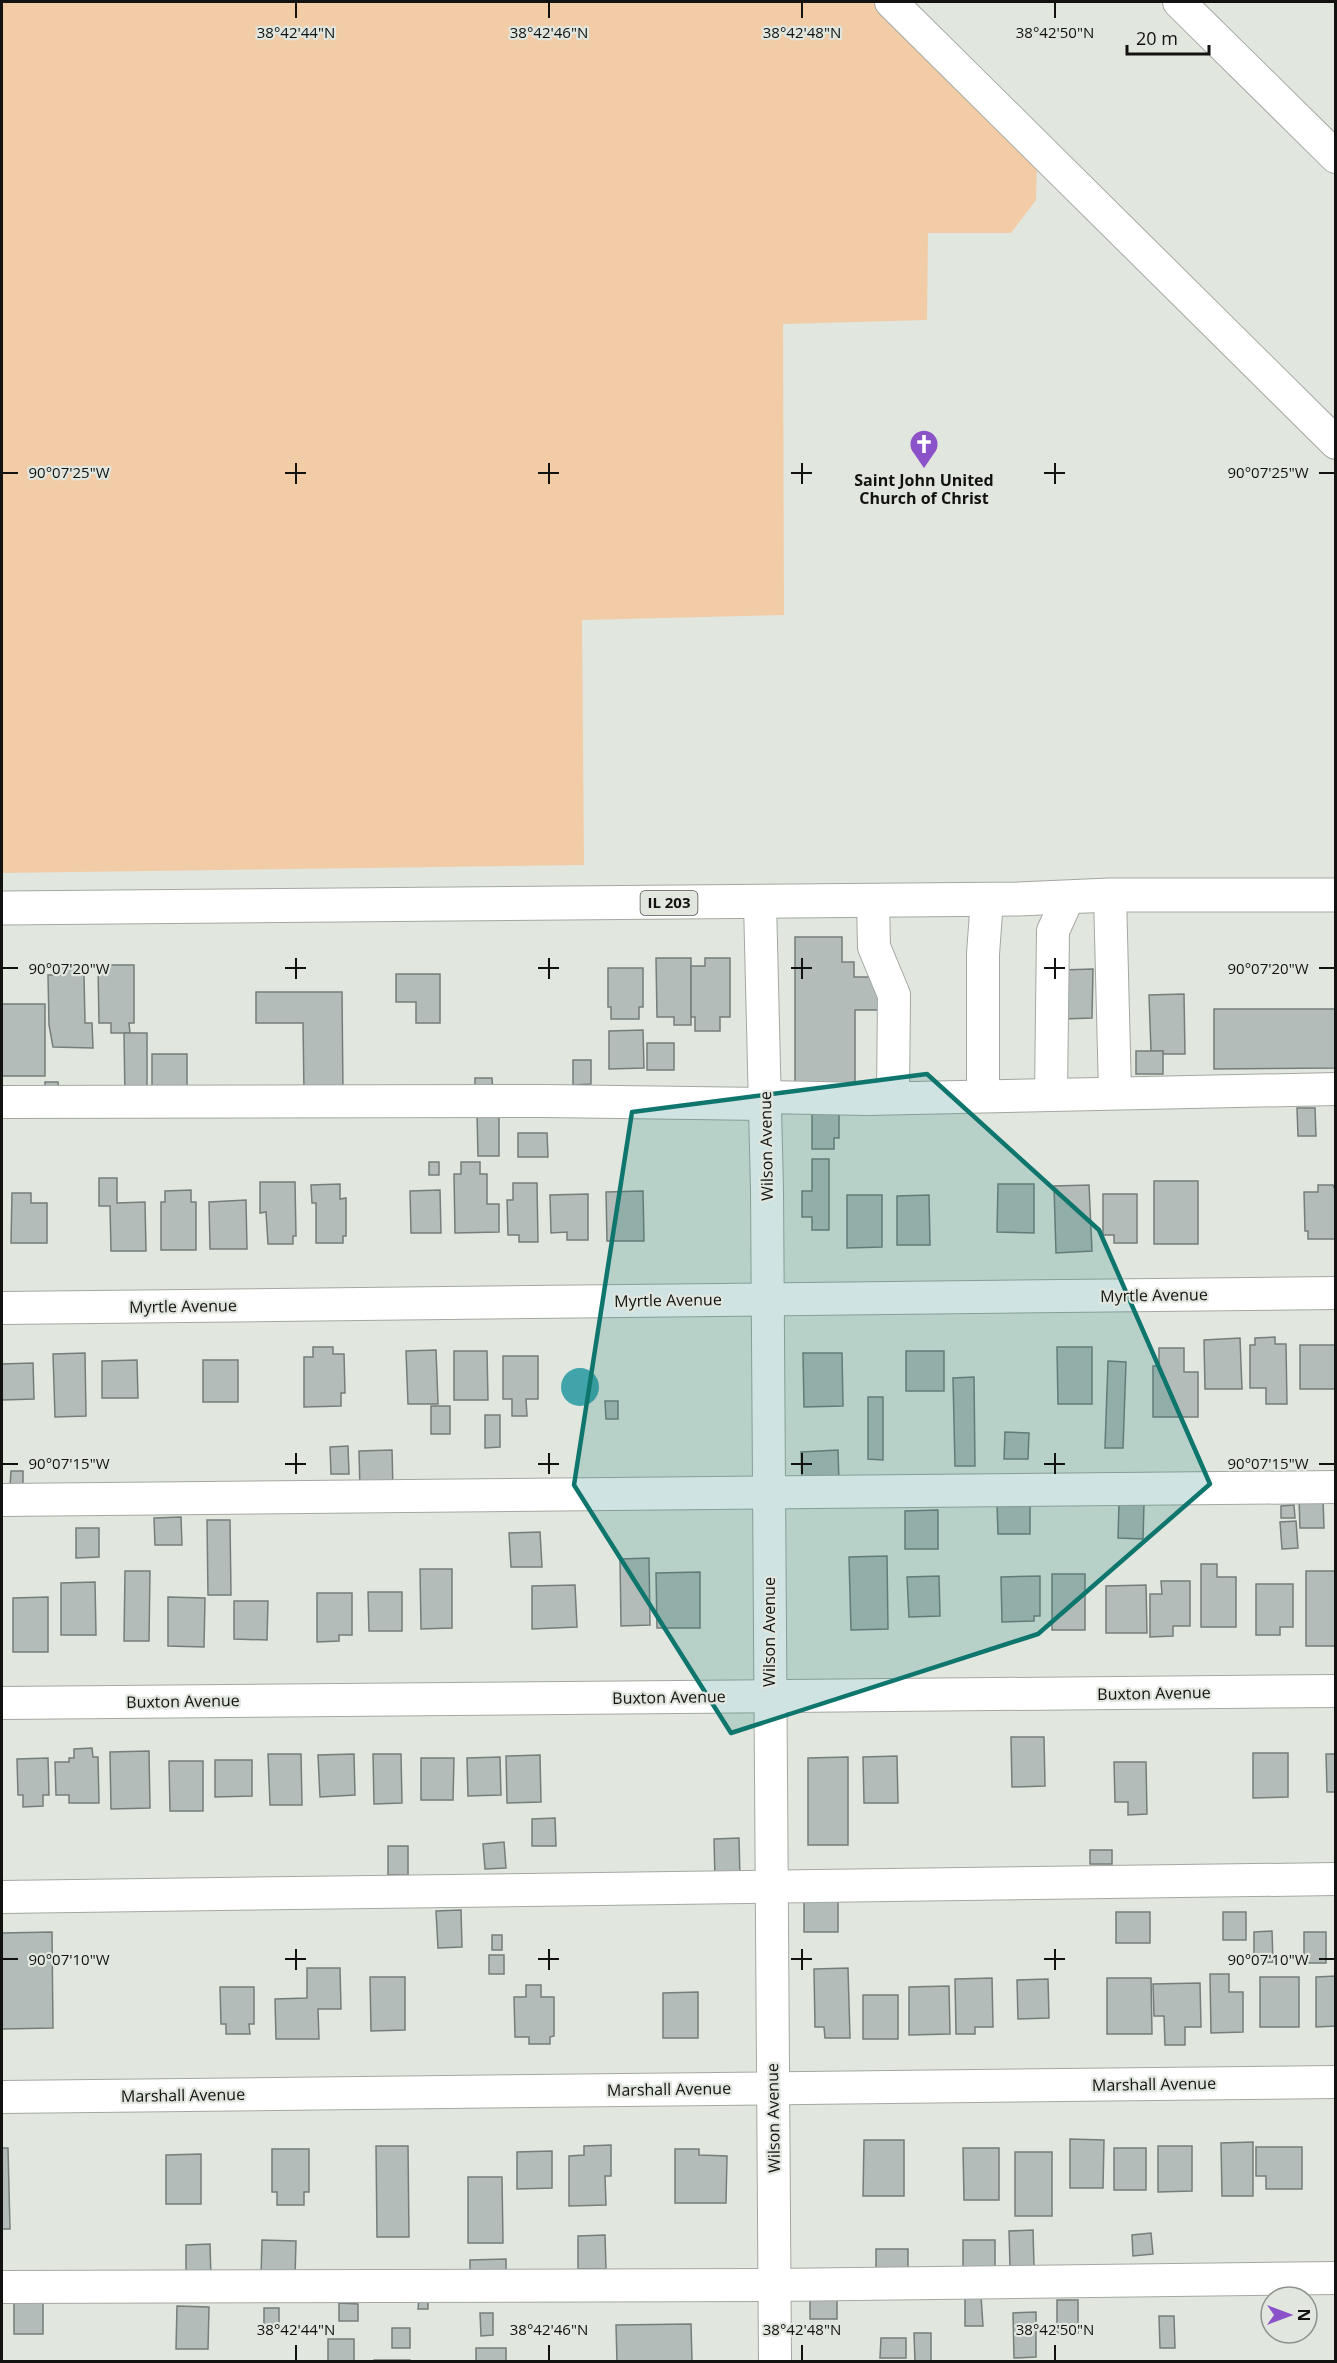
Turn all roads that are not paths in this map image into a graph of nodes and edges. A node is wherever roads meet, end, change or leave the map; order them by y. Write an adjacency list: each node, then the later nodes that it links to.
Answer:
1 (891, 2): 4 (street)
2 (1179, 2): 3 (street)
3 (1335, 157)
4 (1335, 443)
5 (1110, 895): 6 (main road, IL 203); 7 (main road, IL 203); 13 (street)
6 (1335, 895)
7 (1068, 898): 8 (main road, IL 203); 14 (street)
8 (987, 899): 9 (main road, IL 203); 15 (street)
9 (873, 900): 10 (main road, IL 203); 16 (street)
10 (760, 902): 11 (main road, IL 203); 17 (street, Wilson Avenue)
11 (2, 908)
12 (1335, 1089): 13 (street)
13 (1115, 1093): 14 (street)
14 (1051, 1094): 15 (street)
15 (983, 1096): 16 (street)
16 (893, 1097): 17 (street)
17 (765, 1100): 18 (street); 20 (street, Wilson Avenue)
18 (2, 1102)
19 (1335, 1293): 20 (street, Myrtle Avenue)
20 (768, 1299): 21 (street, Myrtle Avenue); 23 (street, Wilson Avenue)
21 (2, 1308)
22 (1335, 1487): 23 (street)
23 (768, 1492): 24 (street); 26 (street, Wilson Avenue)
24 (2, 1500)
25 (1335, 1691): 26 (street, Buxton Avenue)
26 (769, 1696): 27 (street, Buxton Avenue); 29 (street, Wilson Avenue)
27 (2, 1703)
28 (1335, 1879): 29 (street)
29 (771, 1886): 30 (street); 32 (street, Wilson Avenue)
30 (2, 1897)
31 (1335, 2082): 32 (street, Marshall Avenue)
32 (772, 2088): 33 (street, Marshall Avenue); 35 (street, Wilson Avenue)
33 (2, 2097)
34 (1335, 2278): 35 (street)
35 (774, 2285): 36 (street); 37 (street, Wilson Avenue)
36 (2, 2287)
37 (775, 2361)

